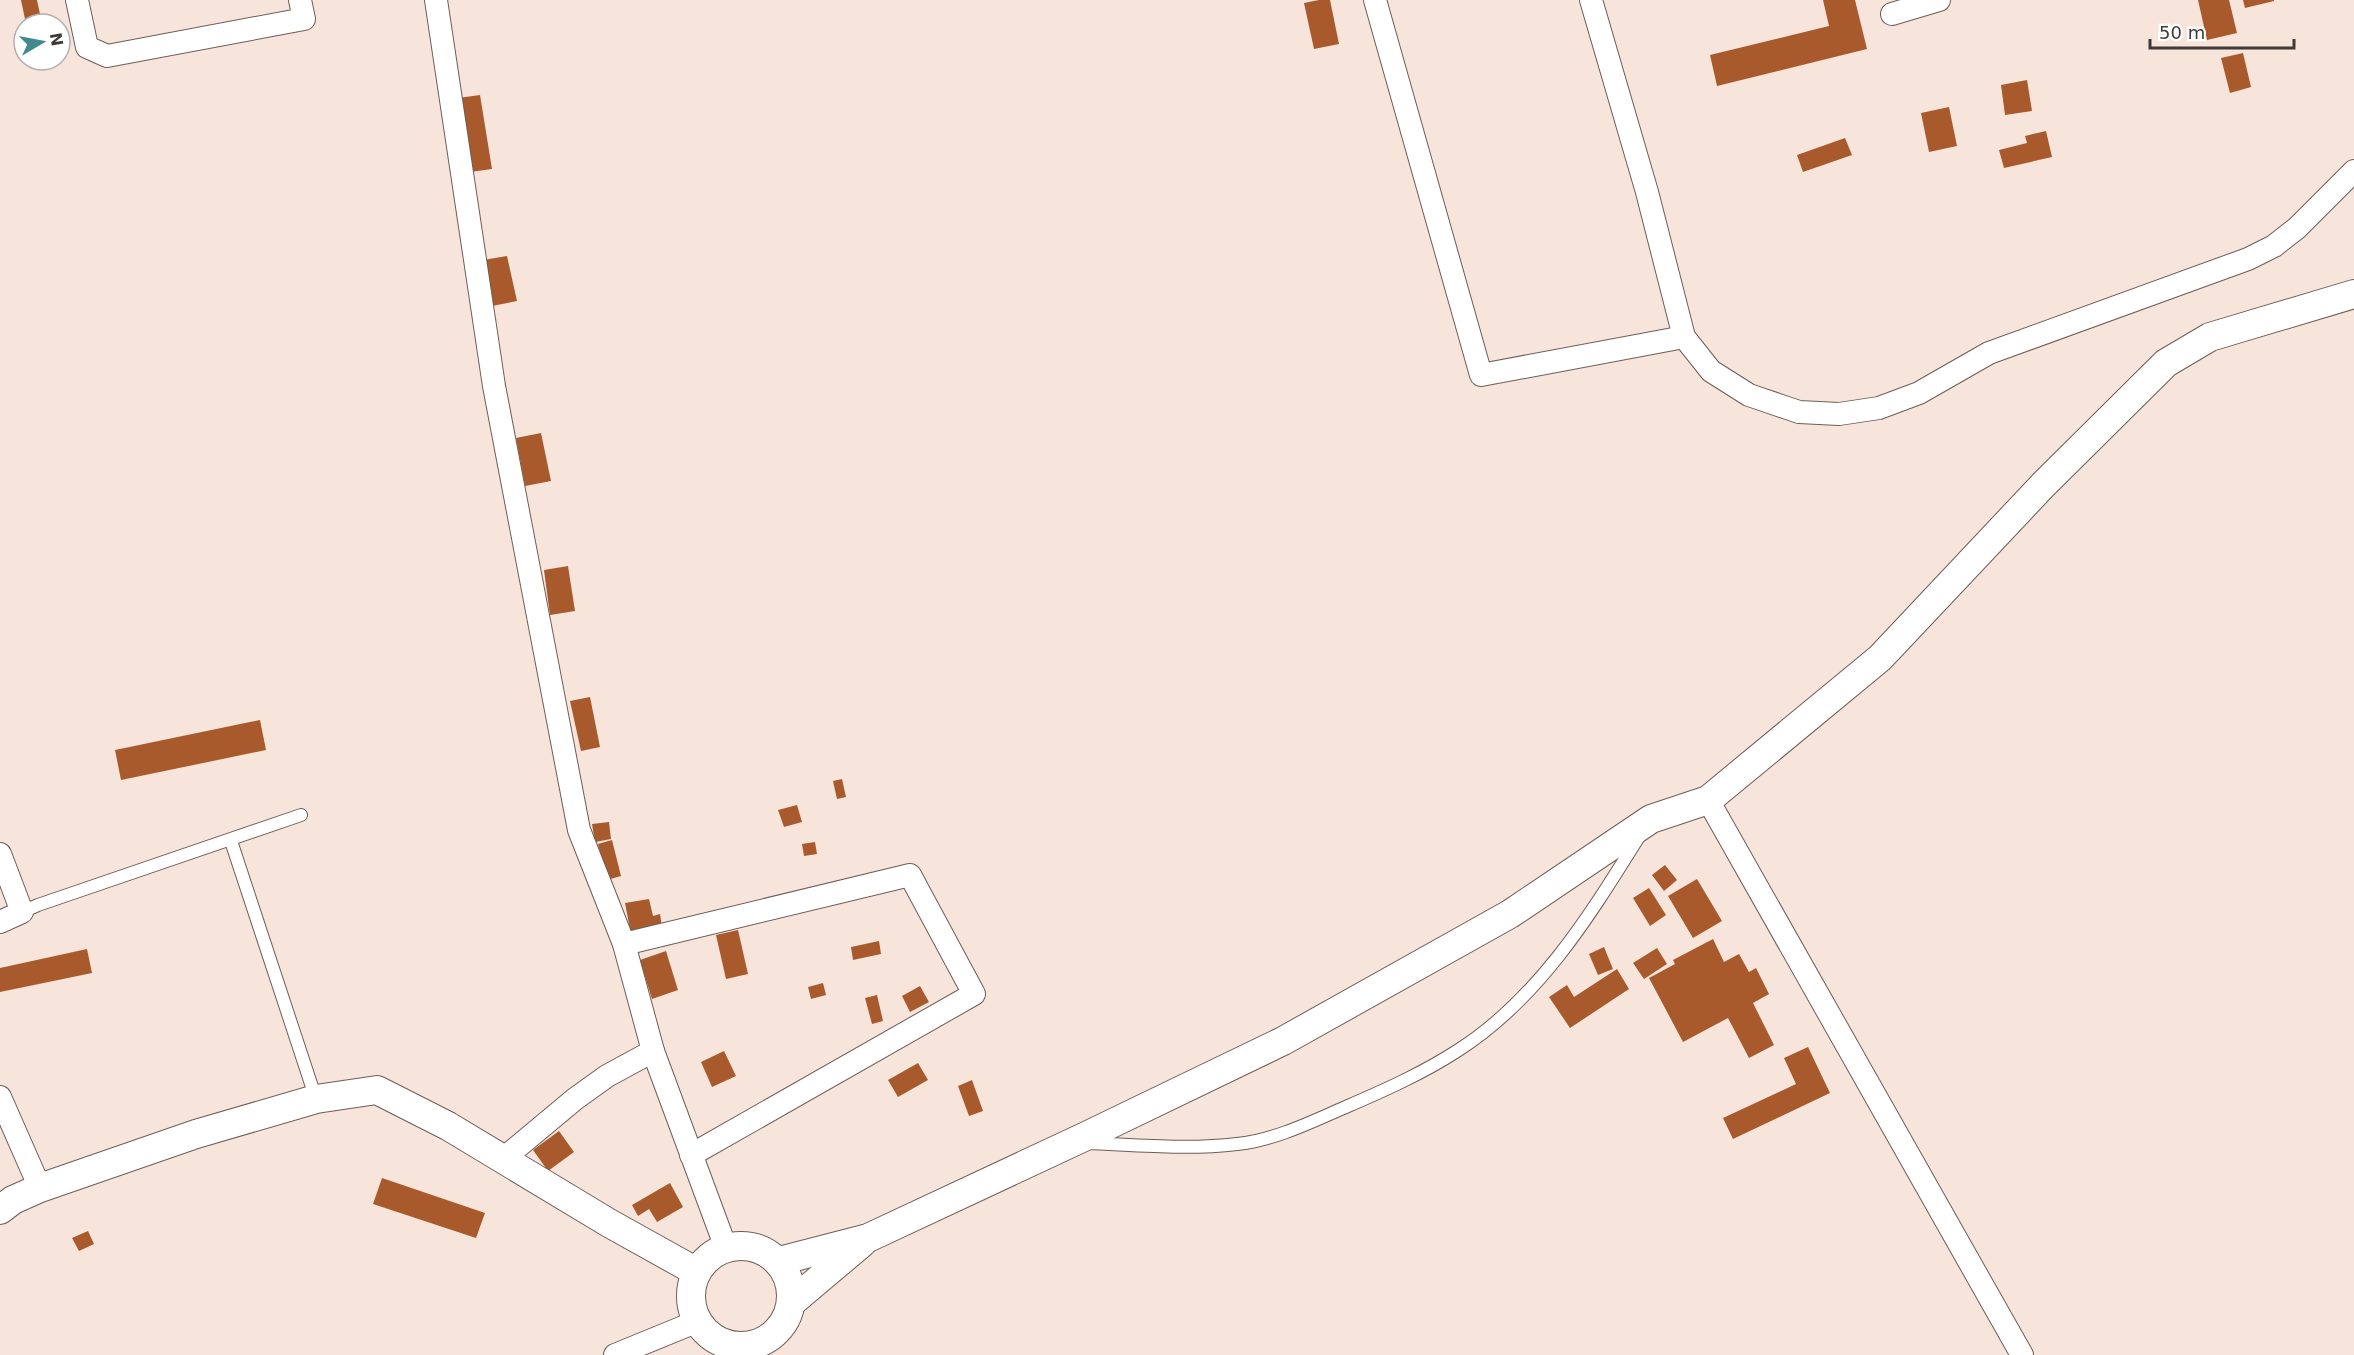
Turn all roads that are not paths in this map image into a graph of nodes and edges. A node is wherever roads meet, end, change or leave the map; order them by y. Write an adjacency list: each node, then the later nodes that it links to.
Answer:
1 (77, 0): 2 (street)
2 (300, 0)
3 (436, 0): 18 (street)
4 (1375, 0): 10 (street)
5 (1591, 0): 10 (street)
6 (1939, 0): 7 (street)
7 (1892, 14)
8 (2354, 171): 10 (street)
9 (2354, 294): 11 (street)
10 (1684, 338)
11 (1708, 800): 13 (street); 35 (street)
12 (301, 815): 14 (lane)
13 (1651, 819): 22 (street); 22 (lane)
14 (231, 841): 16 (lane); 21 (lane)
15 (0, 854): 16 (street)
16 (22, 912): 17 (street)
17 (0, 922)
18 (624, 944): 19 (street); 23 (street)
19 (653, 1051): 23 (street); 24 (street)
20 (0, 1097): 25 (street)
21 (316, 1099): 24 (street); 25 (street)
22 (1072, 1143): 27 (street)
23 (691, 1155): 28 (street)
24 (503, 1159): 30 (street)
25 (40, 1188): 26 (street)
26 (0, 1210)
27 (868, 1238): 29 (street); 31 (street)
28 (726, 1248): 29 (street); 30 (street)
29 (778, 1261): 31 (street)
30 (697, 1272): 32 (street)
31 (792, 1302): 33 (street)
32 (698, 1321): 33 (street); 34 (street)
33 (767, 1347)
34 (615, 1355)
35 (2022, 1355)

